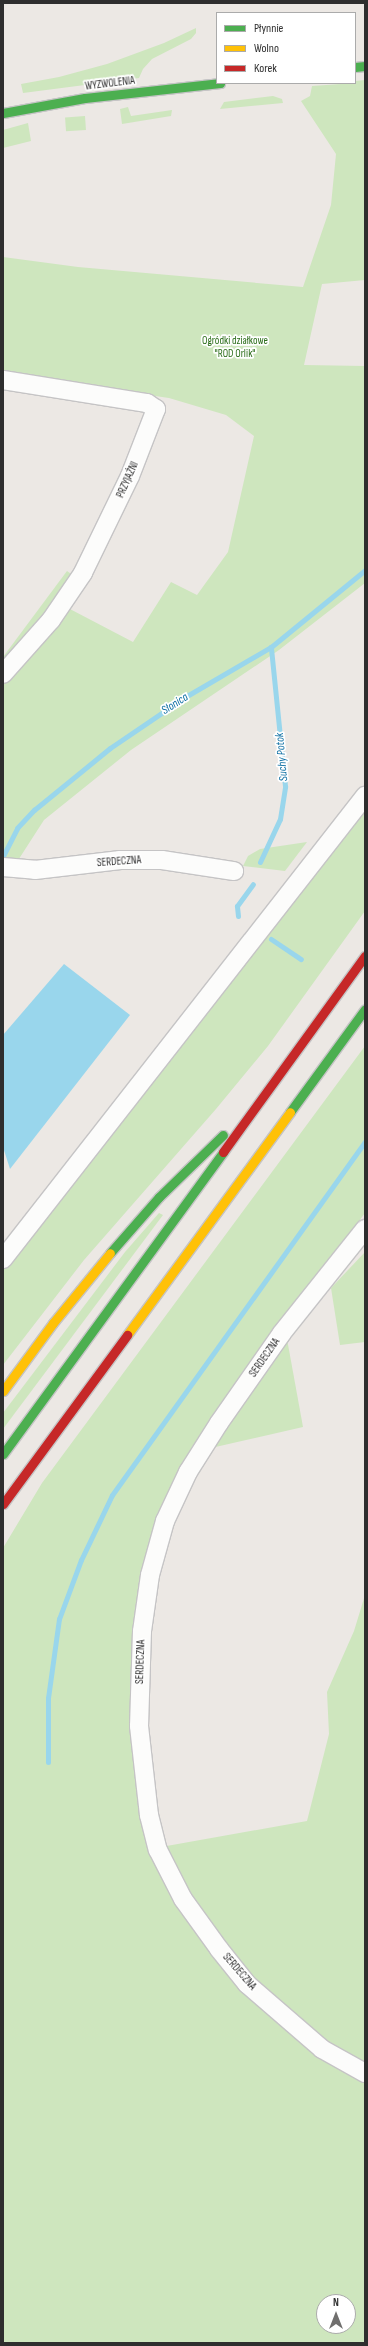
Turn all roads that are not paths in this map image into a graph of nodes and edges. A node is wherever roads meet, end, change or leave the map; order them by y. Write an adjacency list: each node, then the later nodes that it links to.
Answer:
1 (216, 83): 2 (main road, WYZWOLENIA)
2 (3, 113)
3 (3, 380): 4 (street, PRZYJAŹNI)
4 (3, 674)
5 (365, 796): 12 (street)
6 (3, 867): 7 (street, SERDECZNA)
7 (234, 871)
8 (365, 956): 10 (main road)
9 (365, 1008): 15 (main road)
10 (265, 1094): 13 (main road); 14 (main road)
11 (365, 1229): 18 (street, SERDECZNA)
12 (3, 1260)
13 (3, 1390)
14 (3, 1454)
15 (13, 1490): 16 (main road); 17 (main road)
16 (3, 1504)
17 (3, 1514)
18 (365, 2073)

